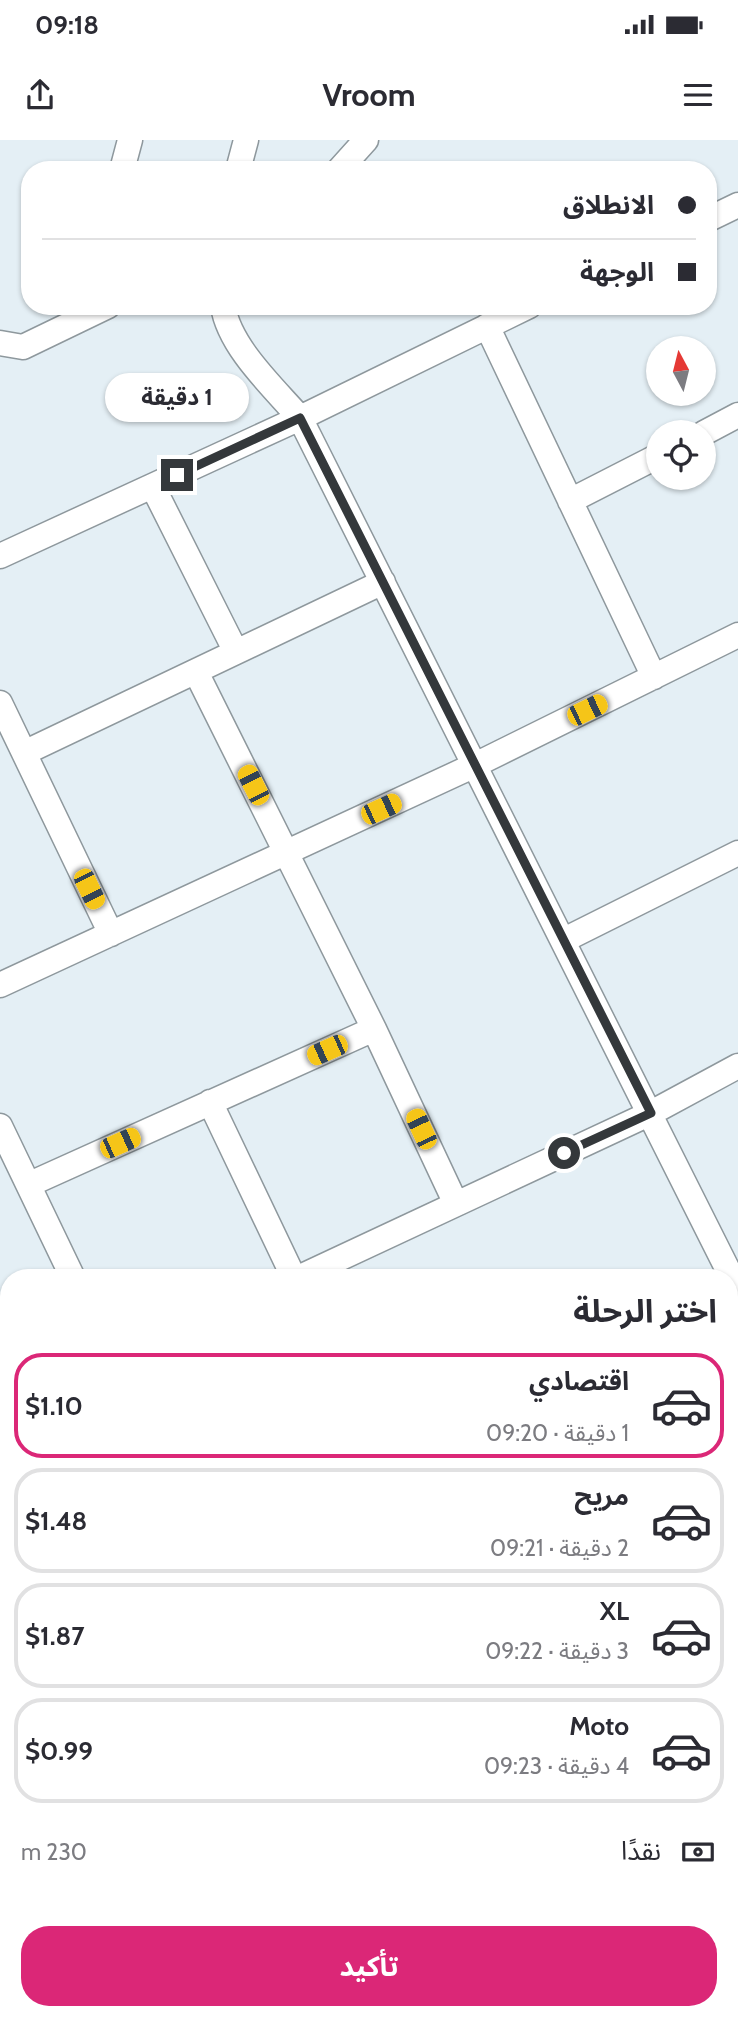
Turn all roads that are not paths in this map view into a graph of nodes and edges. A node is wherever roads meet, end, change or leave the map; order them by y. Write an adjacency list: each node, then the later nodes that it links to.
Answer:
1 (130, 140): 4 (street)
2 (246, 140): 5 (street)
3 (366, 140): 6 (street)
4 (124, 161)
5 (240, 161)
6 (347, 161)
7 (738, 205): 8 (street)
8 (717, 215)
9 (84, 315): 13 (street)
10 (225, 315): 15 (street)
11 (510, 315): 12 (street)
12 (487, 326): 15 (street); 19 (street)
13 (0, 344)
14 (738, 415): 16 (street)
15 (300, 418): 18 (street); 21 (street)
16 (716, 427)
17 (646, 462): 19 (street)
18 (153, 487): 20 (street); 23 (street)
19 (570, 501): 25 (street)
20 (0, 556)
21 (383, 582): 23 (street); 28 (street)
22 (738, 635): 25 (street)
23 (236, 652): 24 (street)
24 (196, 672): 27 (street); 29 (street)
25 (654, 677): 28 (street)
26 (0, 703): 27 (street)
27 (24, 753): 31 (street)
28 (475, 765): 29 (street); 32 (street)
29 (287, 852): 31 (street); 34 (street)
30 (738, 853): 32 (street)
31 (111, 934): 33 (street)
32 (564, 940): 37 (street)
33 (0, 985)
34 (374, 1029): 36 (street); 40 (street)
35 (738, 1066): 37 (street)
36 (210, 1102): 39 (street); 42 (street)
37 (651, 1113): 40 (street); 44 (street)
38 (0, 1126): 39 (street)
39 (30, 1184): 41 (street)
40 (456, 1204): 43 (street)
41 (69, 1269)
42 (292, 1269)
43 (315, 1269)
44 (728, 1269)

